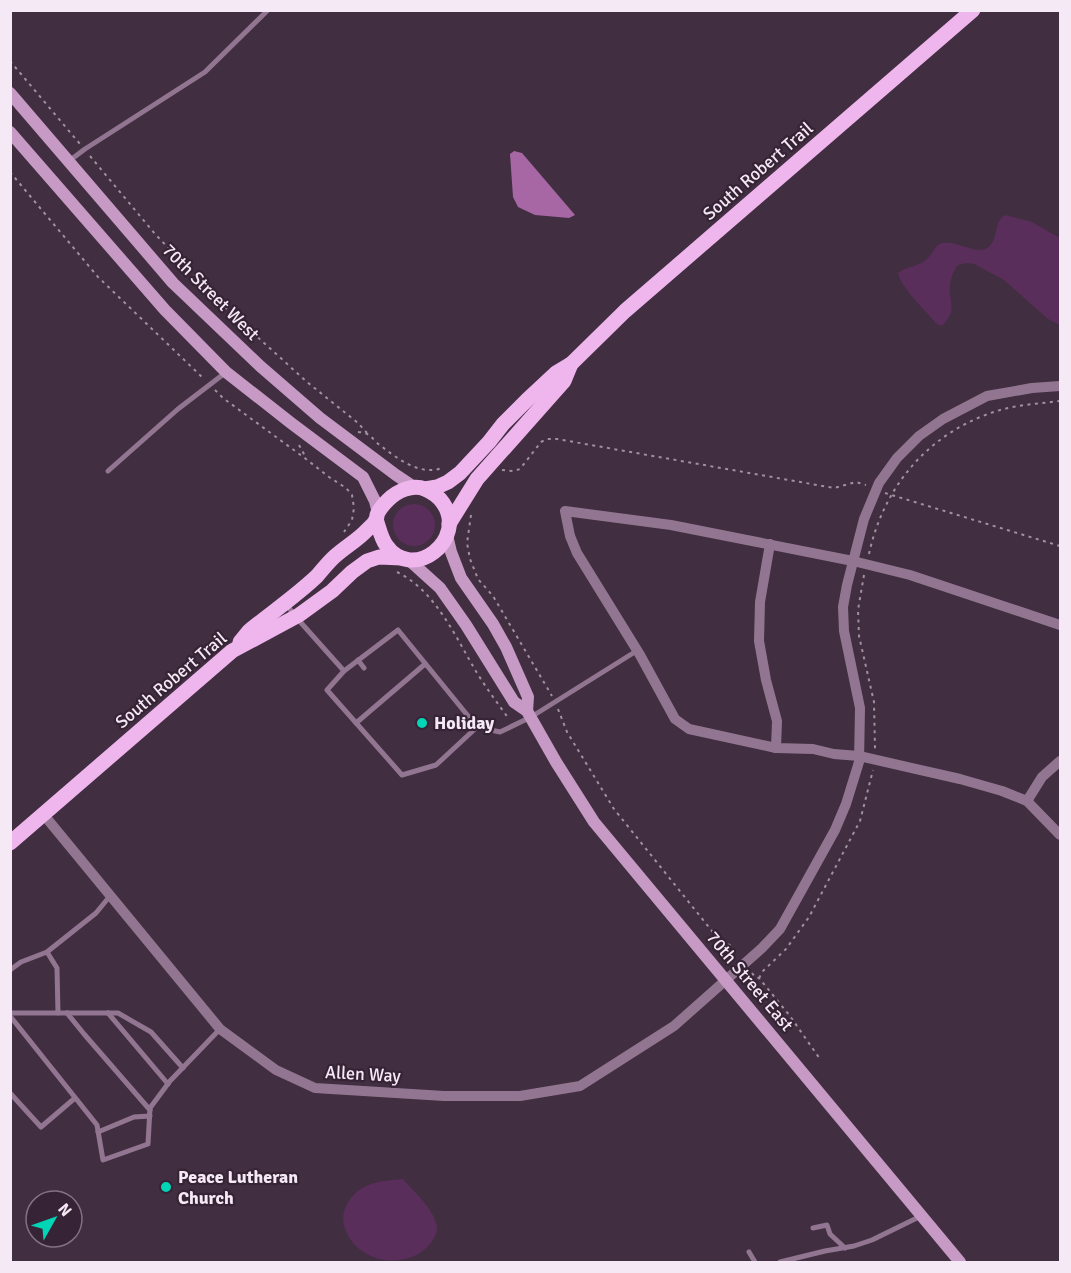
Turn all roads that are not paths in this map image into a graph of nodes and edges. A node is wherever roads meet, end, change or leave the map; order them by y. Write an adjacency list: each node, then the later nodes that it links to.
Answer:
1 (268, 10): 5 (lane)
2 (973, 10): 6 (main road, South Robert Trail)
3 (10, 93): 5 (main road, 70th Street West)
4 (10, 132): 7 (main road)
5 (69, 161): 10 (main road, 70th Street West)
6 (572, 364): 10 (main road, South Robert Trail); 12 (main road, South Robert Trail)
7 (226, 372): 9 (lane); 11 (main road)
8 (1060, 386): 15 (street, Allen Way)
9 (108, 471)
10 (420, 488): 11 (main road); 12 (main road)
11 (377, 516): 14 (main road); 16 (main road)
12 (448, 529): 14 (main road); 27 (main road, 70th Street East)
13 (770, 544): 15 (street); 19 (street); 30 (street)
14 (405, 559): 17 (main road, South Robert Trail); 27 (main road, 70th Street East)
15 (853, 561): 18 (street); 31 (street, Allen Way)
16 (285, 602): 17 (lane); 20 (main road)
17 (295, 616): 20 (main road, South Robert Trail); 24 (lane)
18 (1060, 625)
19 (638, 650): 27 (lane); 30 (street)
20 (232, 651): 34 (main road, South Robert Trail)
21 (358, 660): 22 (lane); 23 (lane); 24 (lane)
22 (425, 664): 26 (lane); 29 (lane)
23 (364, 668)
24 (344, 671): 28 (lane)
25 (381, 689): 26 (lane)
26 (387, 696): 28 (lane)
27 (529, 714): 29 (lane); 40 (main road, 70th Street East)
28 (356, 723): 29 (lane)
29 (477, 727)
30 (776, 748): 31 (street)
31 (859, 756): 33 (street); 40 (street, Allen Way)
32 (1060, 761): 33 (street)
33 (1027, 801): 35 (street)
34 (44, 815): 36 (main road, South Robert Trail); 37 (street, Allen Way)
35 (1060, 835)
36 (10, 843)
37 (111, 896): 38 (lane); 45 (street, Allen Way)
38 (47, 952): 39 (lane); 41 (lane)
39 (10, 970)
40 (726, 981): 45 (street, Allen Way); 52 (main road, 70th Street East)
41 (57, 1013): 42 (lane); 44 (lane)
42 (67, 1013): 43 (lane); 50 (lane)
43 (108, 1013): 46 (lane); 47 (lane)
44 (10, 1015): 49 (lane)
45 (220, 1029): 46 (lane)
46 (183, 1068): 47 (lane)
47 (168, 1084): 50 (lane)
48 (10, 1093): 49 (lane)
49 (75, 1098): 51 (lane)
50 (150, 1113): 51 (lane); 51 (lane)
51 (98, 1132)
52 (921, 1216): 54 (lane); 58 (main road, 70th Street East)
53 (813, 1228): 54 (lane)
54 (844, 1248): 57 (lane)
55 (749, 1252): 56 (lane)
56 (755, 1263)
57 (780, 1263)
58 (960, 1263)

